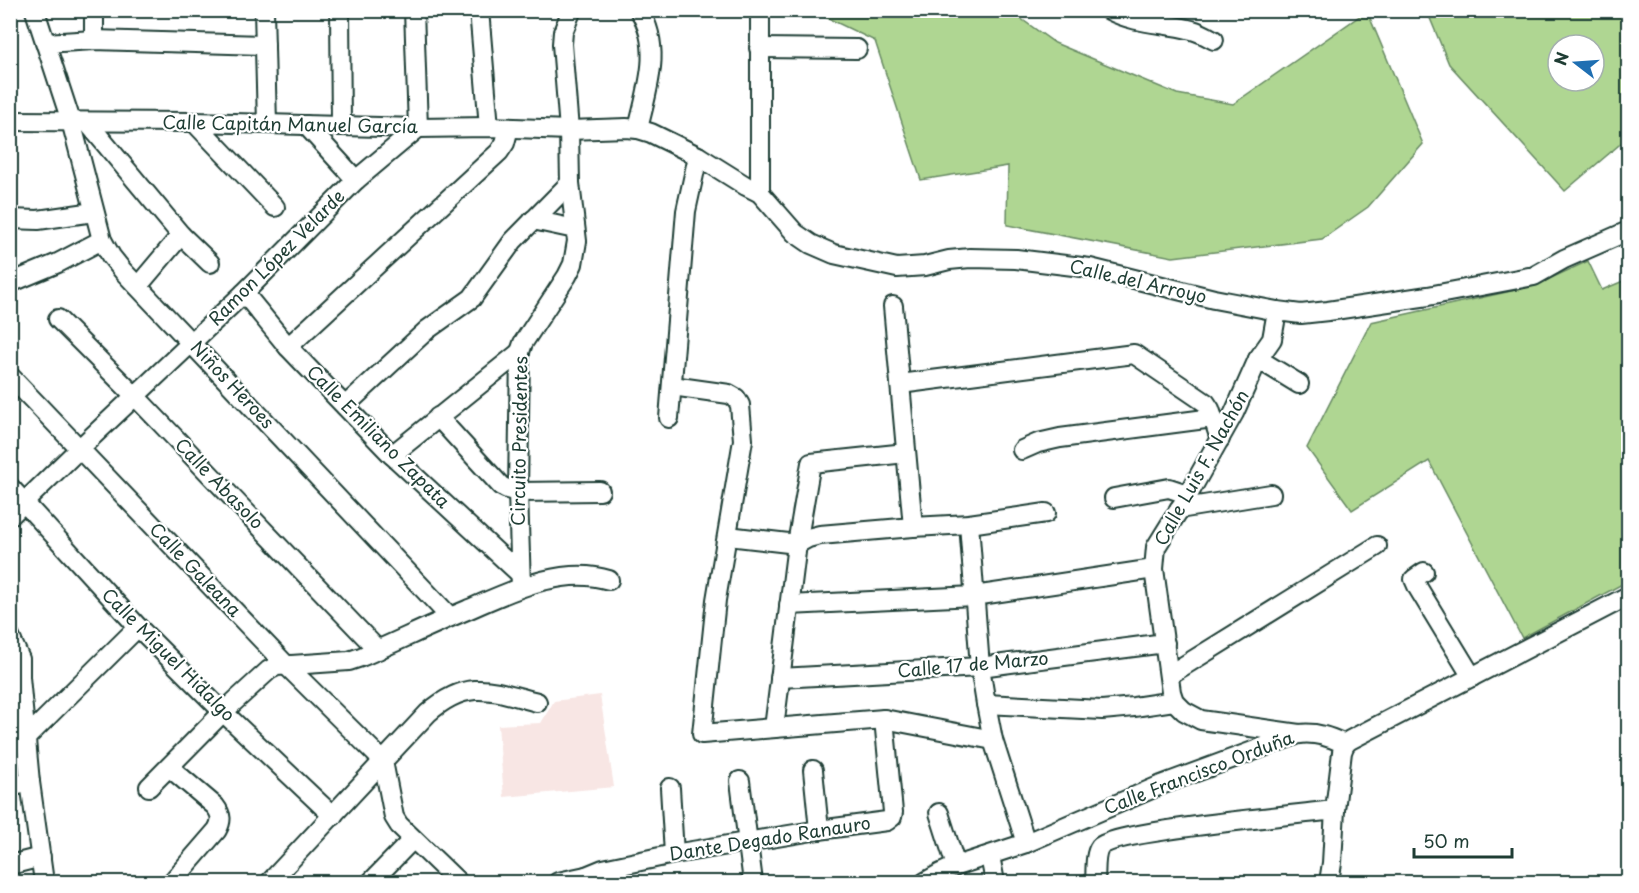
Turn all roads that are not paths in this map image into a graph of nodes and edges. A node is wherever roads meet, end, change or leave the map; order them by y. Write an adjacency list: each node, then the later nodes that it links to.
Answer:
1 (94, 10): 11 (street)
2 (264, 10): 14 (street)
3 (339, 10): 22 (street)
4 (414, 10): 24 (street)
5 (479, 10): 23 (street)
6 (639, 10): 26 (street)
7 (759, 10): 15 (street)
8 (1109, 10): 12 (street)
9 (35, 11): 13 (street, Niños Heroes)
10 (571, 12): 27 (street, Circuito Presidentes)
11 (94, 39): 13 (street); 14 (street)
12 (1214, 40)
13 (45, 43): 18 (street, Niños Heroes)
14 (265, 45): 20 (street)
15 (759, 48): 16 (street); 31 (street)
16 (857, 49)
17 (10, 121): 18 (street, Calle Capitán Manuel García)
18 (79, 121): 19 (street, Calle Capitán Manuel García); 33 (street, Niños Heroes); 38 (street)
19 (194, 122): 20 (street, Calle Capitán Manuel García); 32 (street)
20 (267, 124): 21 (street, Calle Capitán Manuel García)
21 (306, 125): 22 (street, Calle Capitán Manuel García); 29 (street)
22 (341, 126): 24 (street, Calle Capitán Manuel García)
23 (489, 127): 24 (street, Calle Capitán Manuel García); 25 (street, Calle Capitán Manuel García)
24 (418, 128): 29 (street, Ramon López Velarde)
25 (509, 128): 27 (street, Calle Capitán Manuel García); 48 (street)
26 (638, 129): 27 (street, Calle del Arroyo); 28 (street, Calle del Arroyo)
27 (569, 130): 30 (street, Circuito Presidentes)
28 (698, 156): 31 (street, Calle del Arroyo); 54 (street)
29 (356, 180): 43 (street, Ramon López Velarde)
30 (570, 183): 35 (street); 36 (street, Circuito Presidentes)
31 (760, 193): 45 (street, Calle del Arroyo)
32 (275, 207)
33 (94, 212): 34 (street); 39 (street, Niños Heroes)
34 (10, 219)
35 (533, 220): 36 (street); 56 (street)
36 (575, 230): 49 (street, Circuito Presidentes)
37 (1629, 231): 45 (street, Calle del Arroyo)
38 (181, 235): 40 (street); 42 (street)
39 (102, 240): 41 (street); 42 (street, Niños Heroes)
40 (210, 263)
41 (10, 283)
42 (138, 286): 47 (street, Niños Heroes)
43 (244, 293): 47 (street, Ramon López Velarde); 48 (street, Calle Emiliano Zapata)
44 (893, 306): 52 (street)
45 (1277, 311): 50 (street, Calle Luis F. Nachón)
46 (58, 319): 55 (street, Calle Abasolo)
47 (192, 342): 55 (street, Ramon López Velarde); 86 (street, Niños Heroes)
48 (288, 347): 56 (street, Calle Emiliano Zapata)
49 (519, 352): 57 (street); 67 (street, Circuito Presidentes)
50 (1258, 359): 53 (street); 60 (street, Calle Luis F. Nachón)
51 (10, 376): 61 (street, Calle Galeana)
52 (900, 384): 59 (street); 63 (street)
53 (1299, 384)
54 (672, 386): 58 (street); 76 (street)
55 (135, 396): 61 (street, Ramon López Velarde); 90 (street, Calle Abasolo)
56 (345, 406): 64 (street, Calle Emiliano Zapata)
57 (438, 417): 64 (street); 67 (street)
58 (669, 418)
59 (1214, 418): 60 (street); 62 (street)
60 (1220, 440): 71 (street, Calle Luis F. Nachón)
61 (79, 449): 70 (street, Ramon López Velarde); 91 (street, Calle Galeana)
62 (1022, 450)
63 (906, 453): 75 (street); 77 (street)
64 (392, 455): 81 (street, Calle Emiliano Zapata)
65 (10, 488): 70 (street, Calle Miguel Hidalgo)
66 (600, 491): 67 (street)
67 (518, 492): 81 (street, Circuito Presidentes)
68 (1271, 494): 71 (street)
69 (1114, 498): 71 (street)
70 (24, 503): 73 (street, Ramon López Velarde); 87 (street, Calle Miguel Hidalgo)
71 (1183, 503): 79 (street, Calle Luis F. Nachón)
72 (1046, 513): 74 (street)
73 (10, 516)
74 (969, 524): 75 (street); 83 (street)
75 (913, 526): 77 (street)
76 (728, 536): 77 (street); 102 (street)
77 (797, 544): 85 (street)
78 (1377, 546): 93 (street)
79 (1154, 569): 83 (street); 89 (street, Calle Luis F. Nachón)
80 (1424, 572): 94 (street)
81 (520, 580): 82 (street); 86 (street)
82 (609, 580)
83 (974, 596): 85 (street); 92 (street)
84 (1629, 596): 94 (street)
85 (789, 605): 95 (street)
86 (450, 617): 90 (street)
87 (138, 627): 100 (street, Calle Miguel Hidalgo); 104 (street)
88 (10, 637): 96 (street)
89 (1165, 643): 92 (street, Calle 17 de Marzo); 93 (street, Calle Luis F. Nachón)
90 (378, 650): 91 (street)
91 (286, 665): 100 (street); 107 (street, Calle Galeana)
92 (980, 667): 95 (street, Calle 17 de Marzo); 99 (street)
93 (1169, 675): 97 (street, Calle Luis F. Nachón)
94 (1472, 677): 106 (street)
95 (780, 678): 102 (street)
96 (15, 679): 104 (street)
97 (1174, 701): 99 (street); 103 (street)
98 (537, 702): 107 (street)
99 (986, 704): 105 (street)
100 (224, 712): 108 (street); 117 (street, Calle Miguel Hidalgo)
101 (884, 719): 102 (street); 105 (street); 118 (street, Dante Degado Ranauro)
102 (774, 728)
103 (1299, 734): 106 (street, Calle Francisco Orduña); 121 (street, Calle Francisco Orduña)
104 (26, 738): 111 (street)
105 (993, 740): 121 (street)
106 (1345, 744): 115 (street)
107 (383, 761): 117 (street); 119 (street)
108 (169, 768): 113 (street); 129 (street)
109 (813, 770): 118 (street)
110 (740, 781): 120 (street)
111 (30, 782): 112 (street); 124 (street)
112 (10, 787)
113 (149, 787)
114 (670, 788): 122 (street)
115 (1335, 810): 137 (street); 138 (street)
116 (939, 813): 126 (street)
117 (333, 816): 130 (street)
118 (819, 830): 120 (street, Dante Degado Ranauro)
119 (413, 839): 131 (street); 132 (street)
120 (747, 842): 122 (street, Dante Degado Ranauro); 134 (street)
121 (1026, 843): 123 (street, Calle Francisco Orduña)
122 (674, 854): 127 (street, Dante Degado Ranauro)
123 (990, 856): 126 (street, Calle Francisco Orduña); 136 (street)
124 (41, 857): 125 (street); 128 (street)
125 (10, 866)
126 (956, 866): 135 (street, Calle Francisco Orduña)
127 (584, 879): 133 (street, Dante Degado Ranauro)
128 (44, 882)
129 (172, 882)
130 (270, 882)
131 (371, 882)
132 (458, 882)
133 (558, 882)
134 (753, 882)
135 (925, 882)
136 (995, 882)
137 (1095, 882)
138 (1329, 882)

